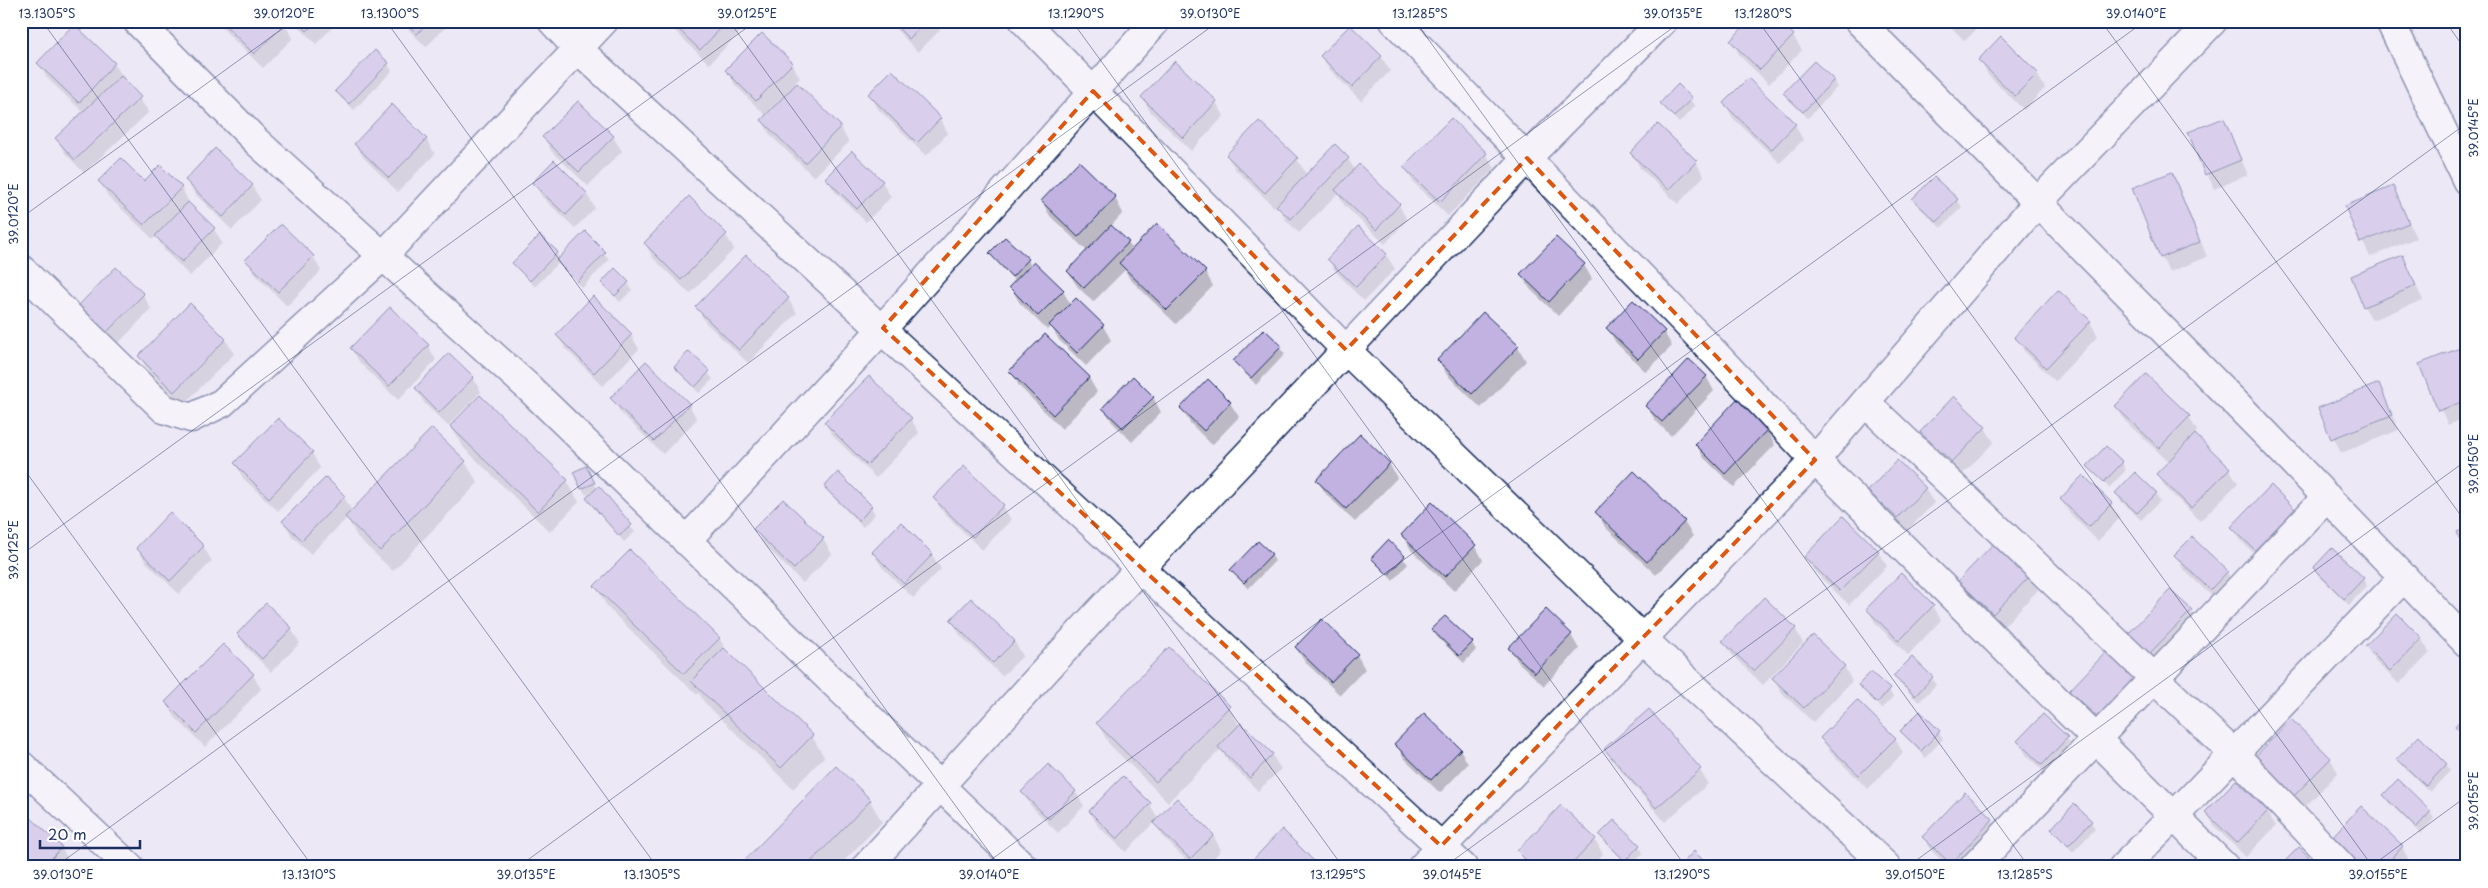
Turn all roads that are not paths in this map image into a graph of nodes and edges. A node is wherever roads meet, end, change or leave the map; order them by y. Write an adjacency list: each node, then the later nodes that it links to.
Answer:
1 (137, 21): 16 (street)
2 (552, 21): 11 (street)
3 (604, 21): 11 (street)
4 (1024, 21): 12 (street)
5 (1156, 21): 12 (street)
6 (1394, 21): 13 (street)
7 (1663, 21): 13 (street)
8 (1859, 21): 15 (street)
9 (2214, 21): 15 (street)
10 (2390, 21): 14 (street)
11 (578, 48): 16 (street); 18 (street)
12 (1093, 91): 18 (street); 19 (street)
13 (1527, 158): 19 (street); 21 (street)
14 (2467, 181)
15 (2038, 202): 20 (street); 22 (street)
16 (383, 256): 17 (street); 23 (street)
17 (21, 269)
18 (883, 328): 23 (street); 24 (street)
19 (1346, 350): 24 (street); 26 (street)
20 (1865, 402): 21 (street); 28 (street)
21 (1815, 460): 26 (street); 29 (street)
22 (2327, 497): 25 (street); 28 (street)
23 (686, 541): 32 (street)
24 (1141, 567): 32 (street); 34 (street)
25 (2404, 577): 27 (street); 30 (street)
26 (1642, 638): 34 (street); 40 (street)
27 (2467, 643)
28 (2155, 678): 29 (street); 30 (street)
29 (2098, 740): 33 (street); 41 (street)
30 (2234, 754): 33 (street); 44 (street)
31 (21, 765): 35 (street)
32 (940, 787): 36 (street); 37 (street)
33 (2175, 816): 42 (street); 43 (street)
34 (1441, 846): 38 (street); 39 (street)
35 (130, 867)
36 (866, 867)
37 (1024, 867)
38 (1422, 867)
39 (1463, 867)
40 (1887, 867)
41 (1974, 867)
42 (2123, 867)
43 (2225, 867)
44 (2342, 867)

